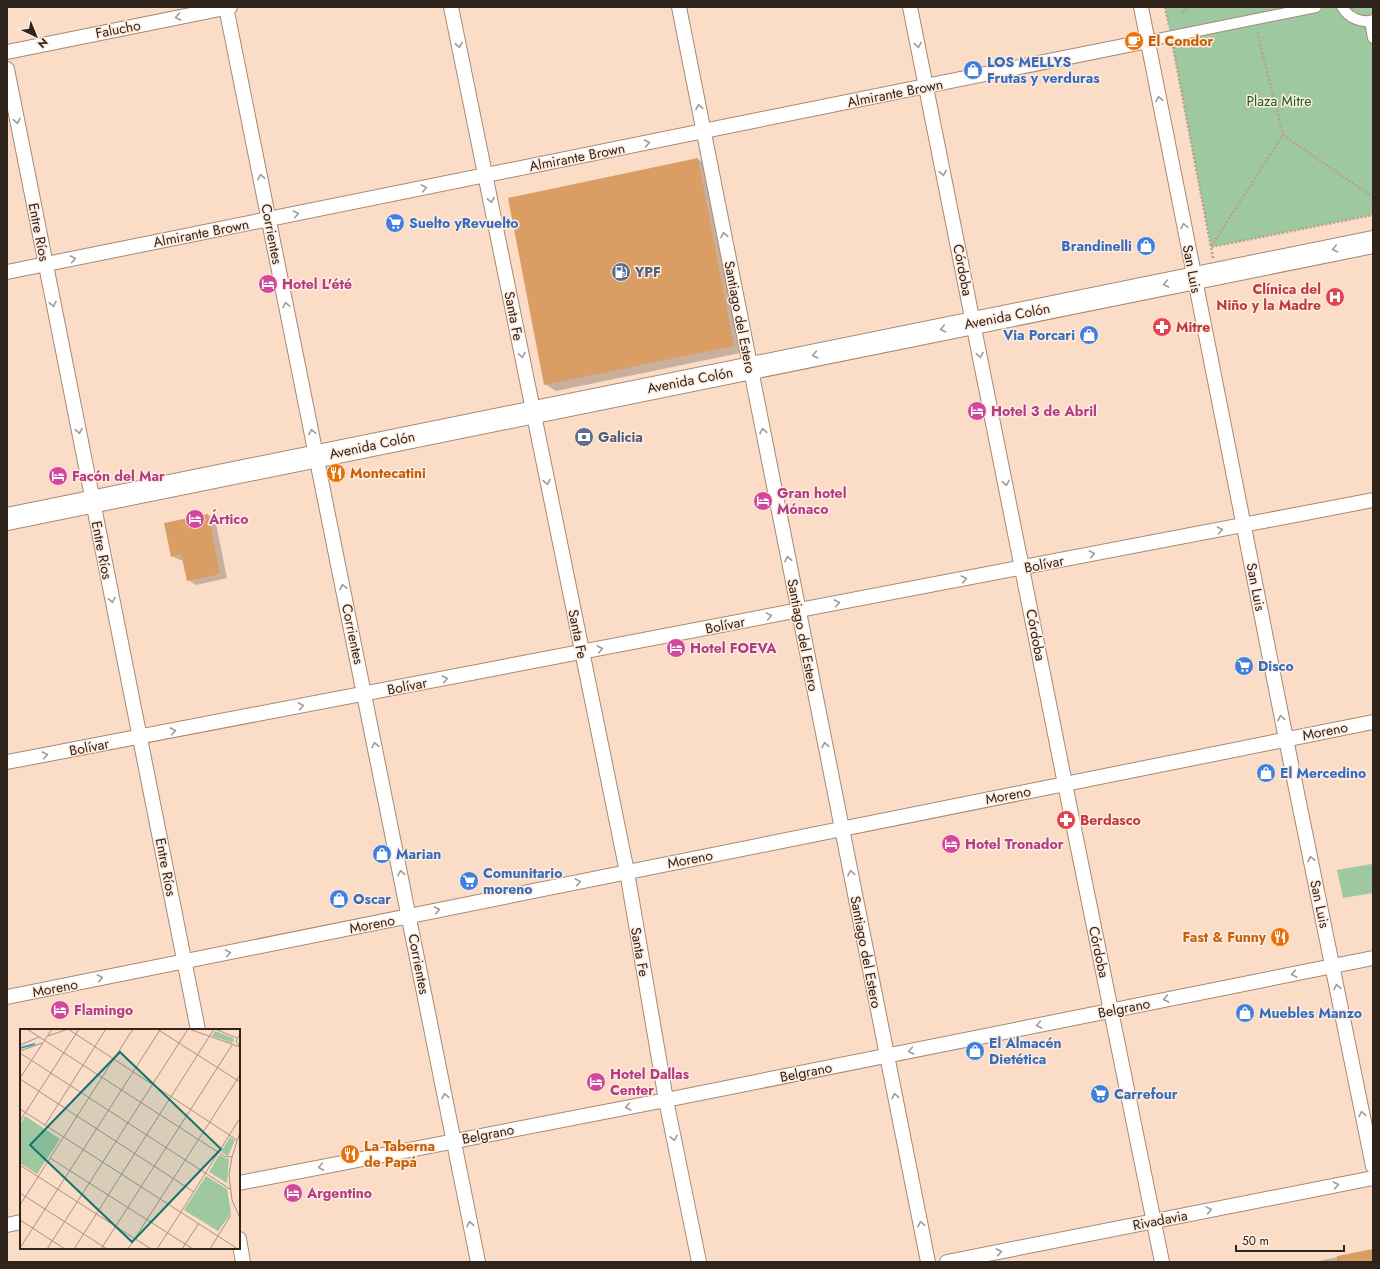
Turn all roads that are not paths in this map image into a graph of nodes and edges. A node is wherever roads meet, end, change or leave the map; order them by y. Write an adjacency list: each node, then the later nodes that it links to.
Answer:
1 (228, 7): 11 (street, Falucho, one-way to 11); 16 (street, Corrientes, one-way to 1)
2 (451, 7): 15 (street, Santa Fe, one-way to 15)
3 (679, 7): 14 (street, Santiago del Estero, one-way to 3)
4 (910, 7): 13 (street, Córdoba, one-way to 13)
5 (1141, 7): 10 (street, San Luis)
6 (1316, 7): 10 (street)
7 (1342, 7): 8 (street)
8 (1371, 21): 9 (street)
9 (1373, 38)
10 (1148, 41): 13 (street, Almirante Brown); 20 (street, San Luis, one-way to 10)
11 (7, 52)
12 (7, 69): 18 (street, Entre Ríos, one-way to 18)
13 (926, 86): 14 (street, Almirante Brown); 21 (street, Córdoba, one-way to 21)
14 (704, 131): 15 (street, Almirante Brown, one-way to 14); 22 (street, Santiago del Estero, one-way to 14)
15 (486, 176): 16 (street, Almirante Brown, one-way to 15); 23 (street, Santa Fe, one-way to 23)
16 (269, 219): 18 (street, Almirante Brown, one-way to 16); 24 (street, Corrientes, one-way to 16)
17 (1373, 242): 20 (main road, Avenida Colón, one-way to 20)
18 (46, 264): 19 (street, Almirante Brown); 26 (street, Entre Ríos, one-way to 26)
19 (7, 272)
20 (1194, 278): 21 (main road, Avenida Colón, one-way to 21); 28 (street, San Luis)
21 (974, 322): 22 (main road, Avenida Colón, one-way to 22); 29 (street, Córdoba, one-way to 29)
22 (750, 368): 23 (main road, Avenida Colón); 30 (street, Santiago del Estero, one-way to 22)
23 (533, 412): 24 (main road, Avenida Colón); 31 (street, Santa Fe, one-way to 31)
24 (317, 456): 26 (main road, Avenida Colón); 32 (street, Corrientes, one-way to 24)
25 (1373, 500): 28 (street, Bolívar)
26 (93, 502): 27 (main road, Avenida Colón); 34 (street, Entre Ríos, one-way to 34)
27 (7, 519)
28 (1244, 526): 29 (street, Bolívar, one-way to 28); 35 (street, San Luis, one-way to 28)
29 (1023, 568): 30 (street, Bolívar, one-way to 29); 37 (street, Córdoba)
30 (798, 611): 31 (street, Bolívar, one-way to 30); 38 (street, Santiago del Estero, one-way to 30)
31 (581, 652): 32 (street, Bolívar, one-way to 31); 39 (street, Santa Fe)
32 (365, 694): 34 (street, Bolívar, one-way to 32); 40 (street, Corrientes, one-way to 32)
33 (1373, 722): 35 (street, Moreno)
34 (140, 737): 36 (street, Bolívar, one-way to 34); 42 (street, Entre Ríos)
35 (1286, 739): 37 (street, Moreno); 43 (street, San Luis, one-way to 35)
36 (7, 762)
37 (1065, 784): 38 (street, Moreno); 45 (street, Córdoba)
38 (842, 829): 39 (street, Moreno); 47 (street, Santiago del Estero, one-way to 38)
39 (627, 872): 40 (street, Moreno, one-way to 39); 48 (street, Santa Fe)
40 (409, 916): 42 (street, Moreno, one-way to 40); 49 (street, Corrientes, one-way to 40)
41 (1373, 958): 43 (street, Belgrano)
42 (184, 962): 44 (street, Moreno, one-way to 42); 46 (street, Entre Ríos)
43 (1333, 966): 45 (street, Belgrano, one-way to 45); 50 (street, San Luis, one-way to 43)
44 (7, 997)
45 (1111, 1010): 47 (street, Belgrano, one-way to 47); 53 (street, Córdoba)
46 (198, 1029)
47 (887, 1056): 48 (street, Belgrano); 60 (street, Santiago del Estero, one-way to 47)
48 (666, 1100): 49 (street, Belgrano, one-way to 49); 59 (street, Santa Fe, one-way to 59)
49 (454, 1141): 52 (street, Belgrano, one-way to 52); 58 (street, Corrientes, one-way to 49)
50 (1373, 1166)
51 (1373, 1178): 53 (street, Rivadavia, one-way to 51)
52 (240, 1183)
53 (1154, 1221): 61 (street, Rivadavia, one-way to 53); 62 (street, Córdoba)
54 (20, 1222): 55 (street)
55 (7, 1225)
56 (240, 1245): 57 (street)
57 (243, 1262)
58 (478, 1262)
59 (699, 1262)
60 (928, 1262)
61 (947, 1262)
62 (1162, 1262)

